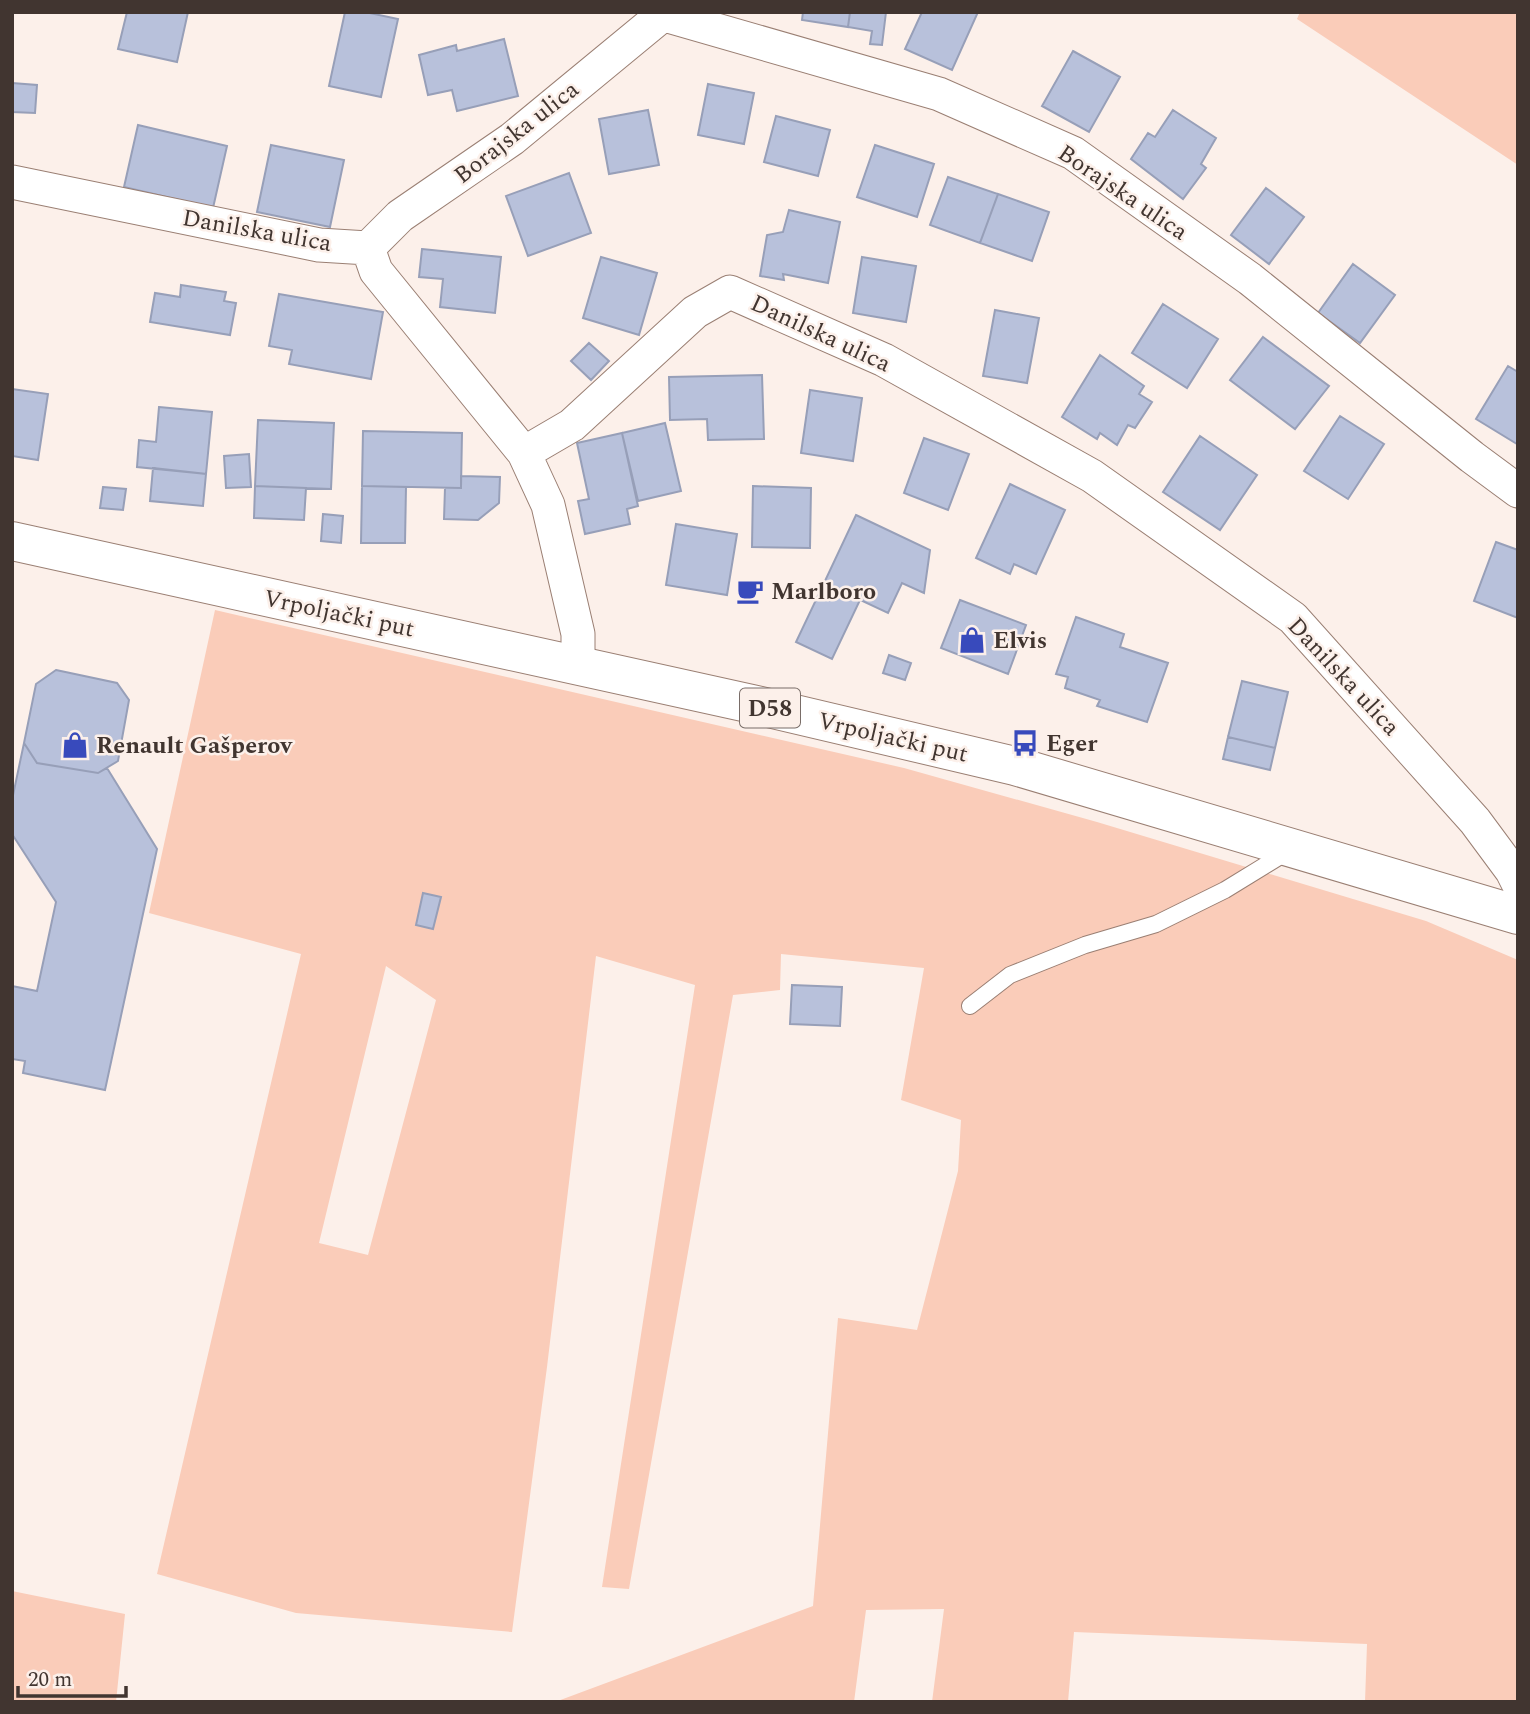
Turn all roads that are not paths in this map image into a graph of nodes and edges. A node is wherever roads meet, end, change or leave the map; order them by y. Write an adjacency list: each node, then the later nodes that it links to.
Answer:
1 (661, 13): 3 (street, Borajska ulica); 5 (street, Borajska ulica)
2 (12, 182): 3 (street, Danilska ulica)
3 (368, 248): 4 (street)
4 (524, 453): 7 (street); 9 (street, Danilska ulica)
5 (1518, 491)
6 (12, 541): 7 (main road, Vrpoljački put / D58)
7 (578, 665): 8 (main road, Vrpoljački put / D58)
8 (1293, 848): 10 (main road, Vrpoljački put / D58); 11 (lane)
9 (1518, 883)
10 (1518, 913)
11 (970, 1006)

